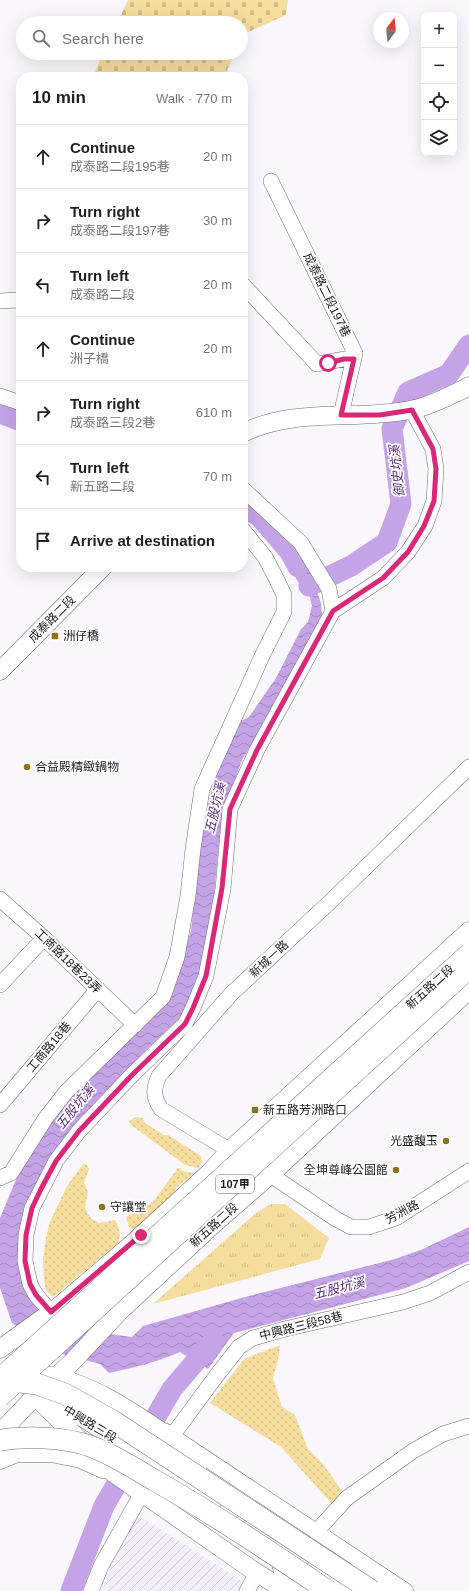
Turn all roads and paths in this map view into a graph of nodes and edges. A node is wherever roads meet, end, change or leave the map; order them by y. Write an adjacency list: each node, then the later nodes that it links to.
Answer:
1 (271, 181): 5 (street, 成泰路二段197巷)
2 (248, 290): 5 (street)
3 (16, 300): 4 (street)
4 (0, 301)
5 (354, 359): 10 (street, 成泰路二段197巷)
6 (469, 386): 9 (main road)
7 (0, 396): 8 (street)
8 (16, 401)
9 (412, 410): 10 (main road); 15 (street)
10 (341, 415): 11 (main road)
11 (248, 431)
12 (248, 494): 15 (street)
13 (248, 536): 26 (street)
14 (98, 572): 16 (main road, 成泰路二段)
15 (333, 611): 37 (street)
16 (0, 671)
17 (469, 767): 28 (street, 新城一路)
18 (0, 899): 20 (street, 工商路18巷23弄)
19 (469, 931): 28 (main road, 新五路二段 / 107甲)
20 (44, 938): 23 (street); 24 (street, 工商路18巷23弄)
21 (469, 952): 41 (main road, 新五路二段 / 107甲, bridge)
22 (469, 970): 45 (main road, 新五路二段 / 107甲, bridge)
23 (0, 985)
24 (98, 989): 26 (street, 工商路18巷23弄); 27 (street, 工商路18巷)
25 (469, 990): 30 (main road, 新五路二段 / 107甲)
26 (135, 1025): 31 (street)
27 (0, 1105)
28 (229, 1151): 30 (street, 新城一路); 32 (main road, 新五路二段 / 107甲)
29 (469, 1171): 30 (street, 芳洲路)
30 (271, 1174): 33 (main road, 新五路二段 / 107甲)
31 (0, 1178)
32 (189, 1191): 33 (main road); 34 (main road, 新五路二段 / 107甲)
33 (216, 1222): 35 (main road, 新五路二段 / 107甲)
34 (141, 1235): 35 (main road); 37 (main road, 新五路二段 / 107甲)
35 (171, 1265): 42 (main road, 新五路二段 / 107甲)
36 (469, 1272): 48 (street, 中興路三段58巷)
37 (51, 1312): 38 (main road, 新五路二段 / 107甲)
38 (0, 1350): 40 (main road)
39 (0, 1373): 44 (main road)
40 (31, 1375): 42 (main road); 44 (main road)
41 (0, 1377)
42 (57, 1377): 44 (main road, 新五路二段 / 107甲); 48 (main road)
43 (0, 1383): 62 (highway, bridge)
44 (36, 1397): 47 (main road, 新五路二段 / 107甲); 50 (main road, 中興路三段); 54 (main road, 中興路三段)
45 (0, 1398)
46 (469, 1426): 53 (street)
47 (0, 1433)
48 (165, 1433): 53 (highway)
49 (0, 1440): 60 (highway, bridge)
50 (88, 1458): 51 (main road); 52 (main road)
51 (0, 1460)
52 (140, 1492): 55 (main road); 56 (street)
53 (311, 1536): 63 (highway); 64 (street)
54 (272, 1543): 59 (main road); 61 (main road, 中興路三段)
55 (257, 1573): 57 (street); 58 (main road)
56 (91, 1591)
57 (247, 1591)
58 (286, 1591)
59 (309, 1591)
60 (328, 1591)
61 (347, 1591)
62 (372, 1591)
63 (386, 1591)
64 (406, 1591)

